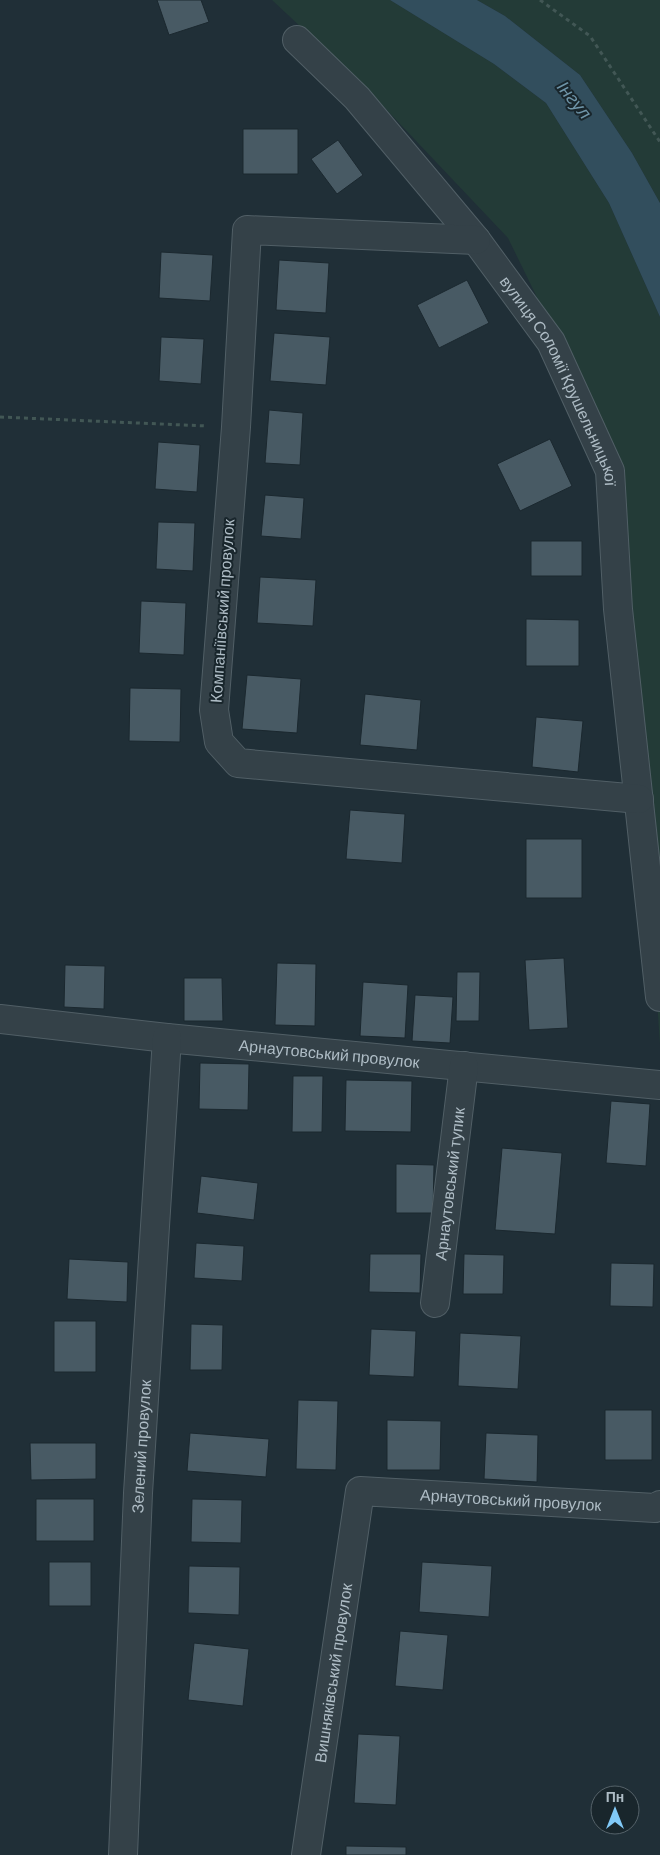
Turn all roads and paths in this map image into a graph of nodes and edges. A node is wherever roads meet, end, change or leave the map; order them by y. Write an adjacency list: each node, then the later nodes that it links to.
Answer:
1 (540, 0): 3 (path)
2 (297, 40): 4 (street, вулиця Соломії Крушельницької)
3 (660, 142)
4 (476, 240): 6 (street, Компаніївський провулок); 7 (street, вулиця Соломії Крушельницької)
5 (0, 417): 6 (path)
6 (236, 427): 7 (street, Компаніївський провулок)
7 (639, 800): 8 (street, вулиця Соломії Крушельницької)
8 (660, 997)
9 (0, 1019): 10 (street, Арнаутовський провулок)
10 (167, 1038): 11 (street, Арнаутовський провулок); 16 (street, Зелений провулок)
11 (464, 1066): 12 (street, Арнаутовський провулок); 13 (street, Арнаутовський тупик)
12 (660, 1085)
13 (435, 1303)
14 (360, 1492): 15 (street, Арнаутовський провулок); 17 (street, Вишняківський провулок)
15 (660, 1505)
16 (123, 1855)
17 (306, 1855)

